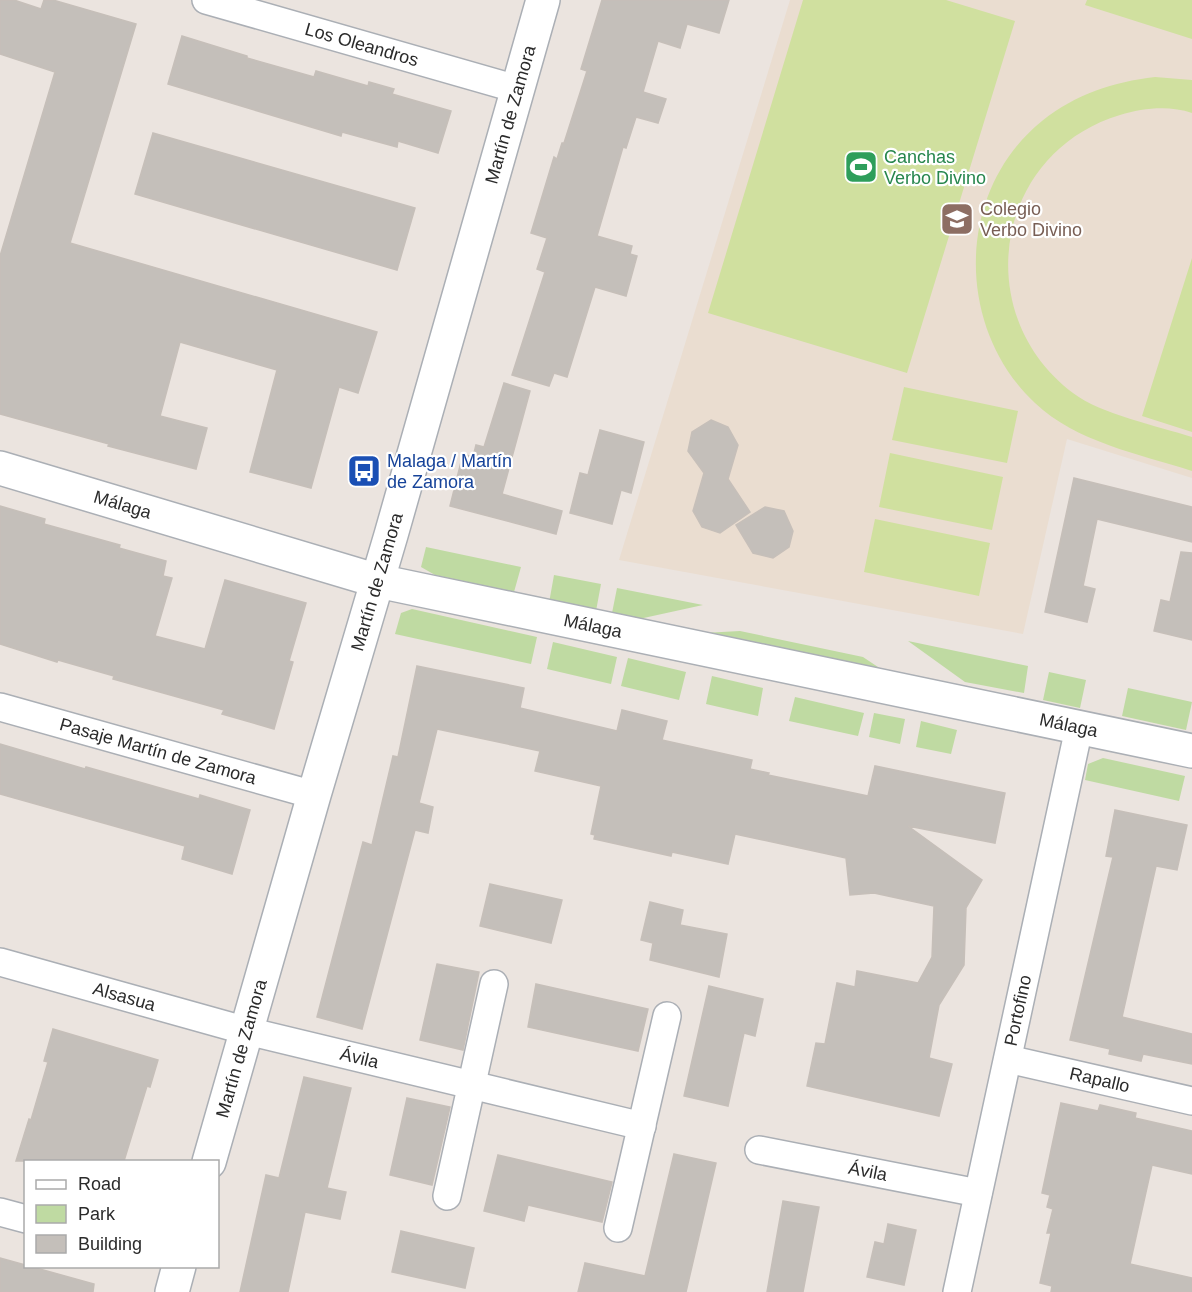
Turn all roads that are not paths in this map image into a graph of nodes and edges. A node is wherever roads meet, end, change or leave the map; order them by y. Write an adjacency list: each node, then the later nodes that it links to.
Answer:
1 (206, 0): 3 (street, Los Oleandros)
2 (543, 0): 3 (street, Martín de Zamora)
3 (517, 89): 5 (street, Martín de Zamora)
4 (0, 468): 5 (street, Málaga)
5 (378, 582): 7 (street, Málaga); 9 (street, Martín de Zamora)
6 (0, 707): 9 (street, Pasaje Martín de Zamora)
7 (1079, 729): 8 (street, Málaga); 14 (street, Portofino)
8 (1192, 751)
9 (314, 795): 13 (street, Martín de Zamora)
10 (0, 962): 13 (street, Alsasua)
11 (494, 984): 15 (street)
12 (667, 1016): 17 (street)
13 (247, 1031): 15 (street, Ávila); 19 (street, Martín de Zamora)
14 (1008, 1059): 16 (street, Rapallo); 20 (street, Portofino)
15 (472, 1085): 17 (street, Ávila); 21 (street)
16 (1192, 1101)
17 (642, 1126): 24 (street)
18 (759, 1150): 20 (street, Ávila)
19 (209, 1160)
20 (978, 1193): 27 (street, Portofino)
21 (447, 1197)
22 (0, 1212): 23 (street)
23 (24, 1218)
24 (618, 1228)
25 (178, 1268): 26 (street)
26 (172, 1292)
27 (957, 1292)

